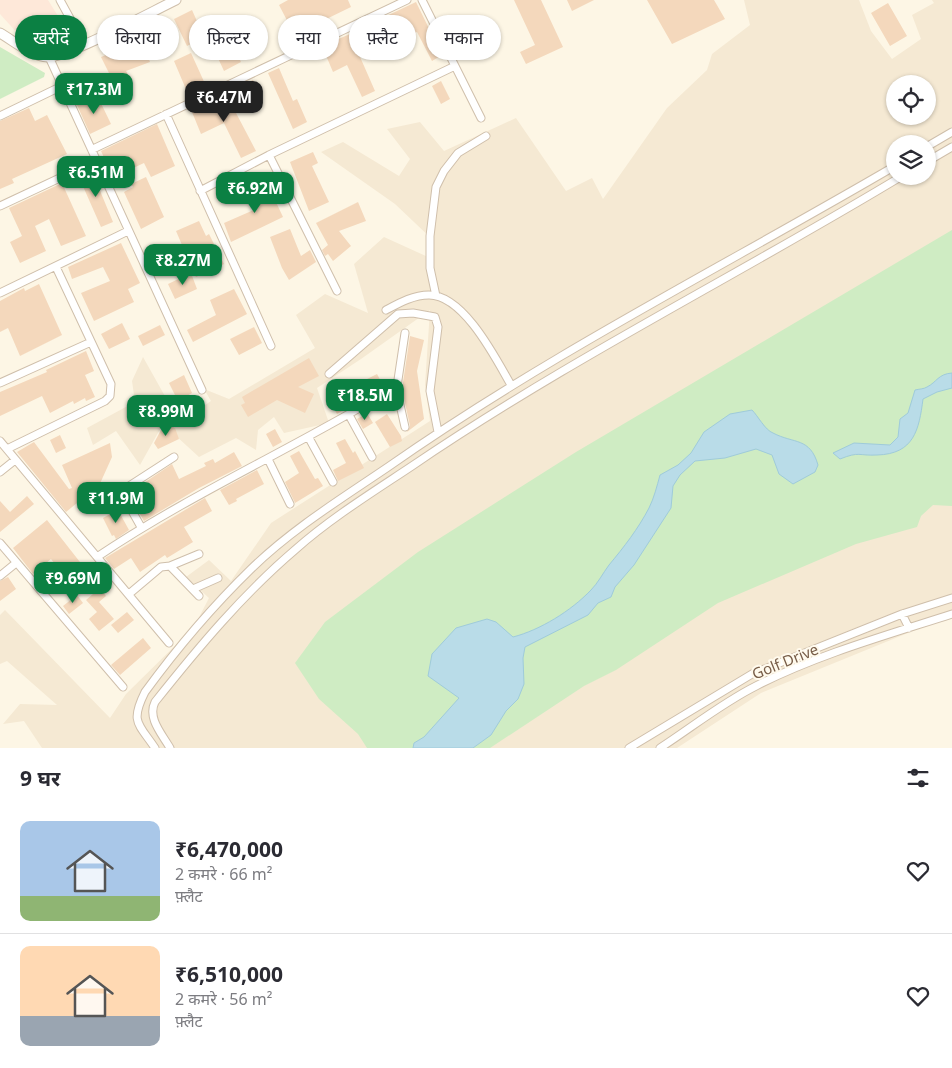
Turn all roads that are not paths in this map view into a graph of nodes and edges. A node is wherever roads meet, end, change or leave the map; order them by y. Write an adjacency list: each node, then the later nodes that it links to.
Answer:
1 (60, 0): 5 (street)
2 (176, 0): 8 (street)
3 (406, 0): 12 (street)
4 (422, 0): 10 (street)
5 (68, 15)
6 (0, 33): 7 (street)
7 (15, 42)
8 (87, 43)
9 (50, 60): 11 (street)
10 (455, 66): 14 (street); 20 (street)
11 (62, 86): 13 (street); 19 (street)
12 (166, 114): 19 (street); 25 (street)
13 (0, 116)
14 (481, 118)
15 (952, 132): 17 (street)
16 (486, 136): 33 (street)
17 (936, 141)
18 (952, 147): 21 (street)
19 (93, 149): 22 (street)
20 (269, 155): 25 (street); 31 (street)
21 (936, 156)
22 (98, 160): 26 (street); 29 (street)
23 (886, 171): 27 (street)
24 (887, 185): 28 (street)
25 (200, 191): 37 (street)
26 (0, 206)
27 (817, 211): 28 (street); 40 (street)
28 (825, 223): 50 (street)
29 (128, 231): 30 (street); 41 (street)
30 (56, 267): 32 (street); 36 (street)
31 (337, 291)
32 (0, 292)
33 (436, 296): 34 (street); 40 (street)
34 (386, 310)
35 (405, 333): 42 (street)
36 (91, 342): 39 (street); 49 (street)
37 (271, 346)
38 (329, 374): 45 (street)
39 (0, 382)
40 (511, 385): 45 (street)
41 (202, 390)
42 (396, 393): 43 (street); 44 (street)
43 (349, 415): 46 (street); 52 (street)
44 (406, 427)
45 (438, 432): 47 (street)
46 (309, 438): 54 (street); 56 (street)
47 (426, 440): 50 (street); 75 (street)
48 (0, 441): 49 (street)
49 (7, 450): 53 (street)
50 (433, 451): 76 (street)
51 (174, 457): 58 (street)
52 (372, 457)
53 (15, 460): 55 (street); 61 (street)
54 (268, 460): 57 (street); 58 (street)
55 (0, 472)
56 (333, 482)
57 (290, 504)
58 (142, 527): 61 (street)
59 (0, 543): 62 (street)
60 (199, 554): 63 (street)
61 (97, 557): 67 (street)
62 (16, 563): 64 (street); 74 (street)
63 (170, 566): 66 (street); 67 (street)
64 (0, 576)
65 (218, 578): 66 (street)
66 (194, 590): 68 (street)
67 (129, 594): 73 (street)
68 (200, 596)
69 (952, 598): 70 (street, Golf Drive)
70 (902, 614): 72 (street); 77 (street, Golf Drive)
71 (952, 614): 72 (street, Golf Drive)
72 (909, 628): 78 (street, Golf Drive)
73 (169, 643)
74 (123, 687)
75 (155, 748)
76 (170, 748)
77 (629, 748)
78 (660, 748)

